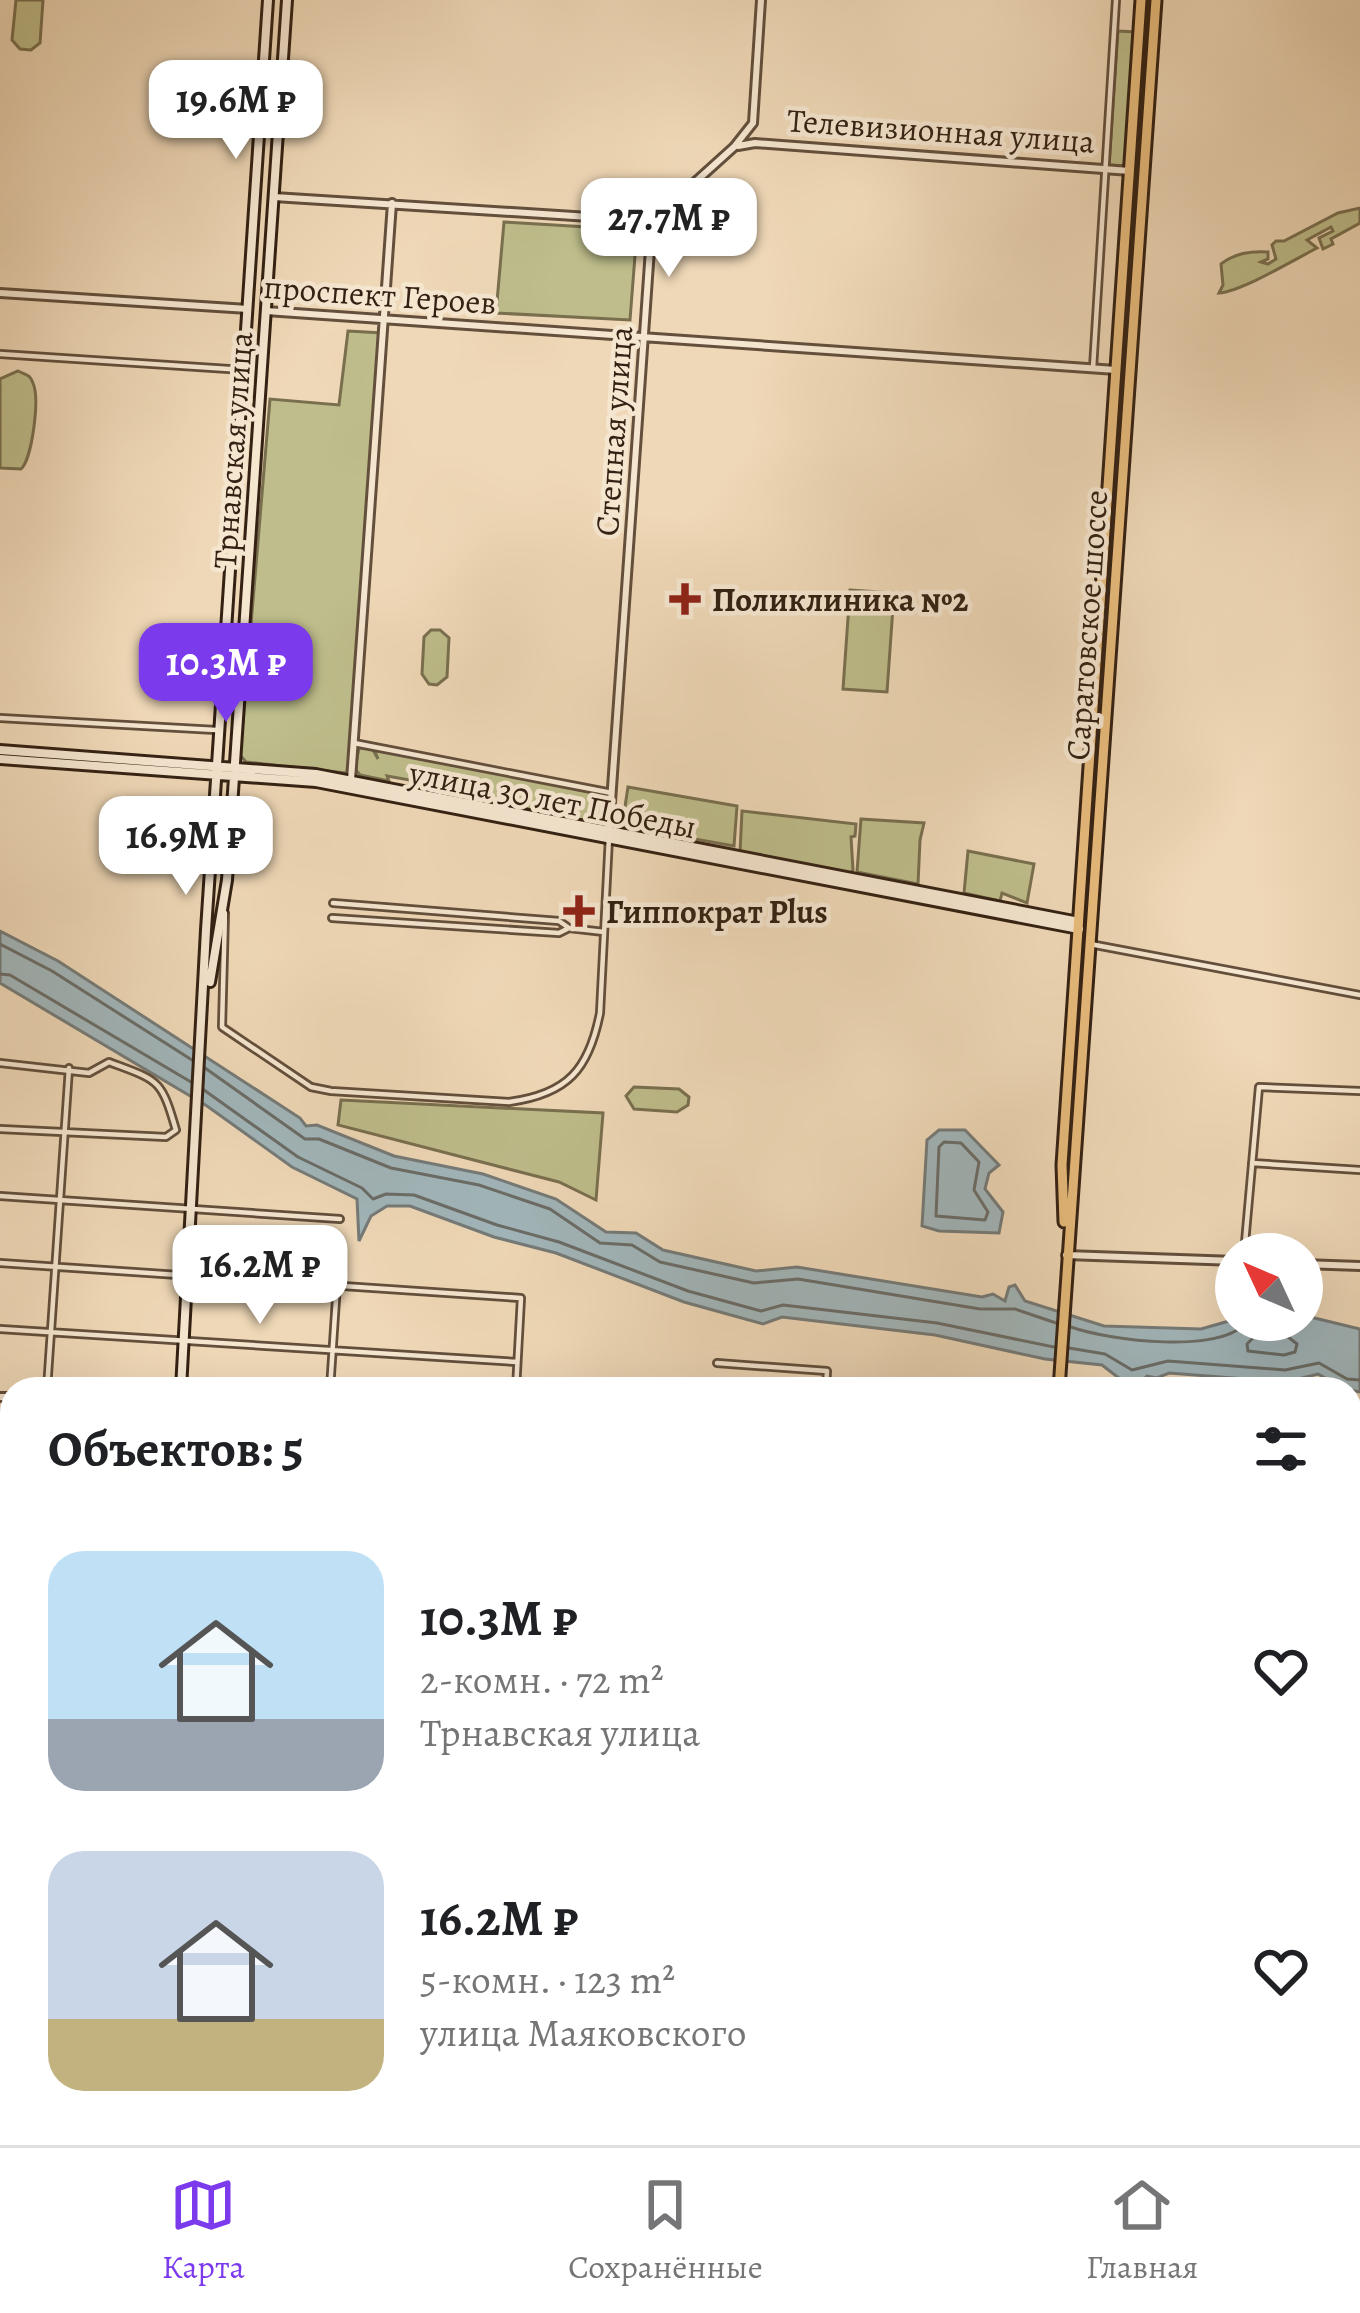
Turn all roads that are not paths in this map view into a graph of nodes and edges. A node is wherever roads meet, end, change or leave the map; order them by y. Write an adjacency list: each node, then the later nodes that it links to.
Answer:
1 (268, 0): 7 (main road, Трнавская улица)
2 (287, 0): 8 (main road, Трнавская улица)
3 (761, 0): 11 (street)
4 (1116, 0): 14 (street)
5 (1141, 0): 15 (main road, Саратовское шоссе)
6 (1156, 0): 16 (main road, Саратовское шоссе)
7 (267, 17): 8 (main road); 9 (main road, Трнавская улица)
8 (286, 21): 10 (main road, Трнавская улица)
9 (266, 40): 10 (main road); 20 (main road, Трнавская улица)
10 (284, 42): 17 (main road, Трнавская улица)
11 (753, 123): 12 (street); 13 (street)
12 (763, 145): 13 (street, Телевизионная улица); 14 (street, Телевизионная улица)
13 (734, 147): 19 (street)
14 (1105, 168): 15 (street, Телевизионная улица); 30 (street)
15 (1130, 171): 16 (main road, Телевизионная улица); 23 (main road, Саратовское шоссе)
16 (1145, 172): 24 (main road, Саратовское шоссе)
17 (274, 197): 18 (street); 21 (main road, Трнавская улица)
18 (392, 203): 19 (street); 27 (street)
19 (652, 221): 28 (street, Степная улица)
20 (252, 244): 21 (main road); 25 (main road, Трнавская улица)
21 (270, 246): 26 (main road, Трнавская улица)
22 (0, 293): 25 (street, проспект Героев)
23 (1121, 302): 24 (main road); 32 (main road, Саратовское шоссе)
24 (1136, 303): 36 (main road, Саратовское шоссе)
25 (248, 309): 26 (main road, проспект Героев); 31 (main road, Трнавская улица)
26 (266, 311): 27 (street, проспект Героев); 34 (main road, Трнавская улица)
27 (384, 319): 28 (street, проспект Героев); 45 (street)
28 (644, 336): 30 (street, проспект Героев); 50 (street, Степная улица)
29 (0, 354): 31 (street)
30 (1093, 368): 32 (street, проспект Героев)
31 (244, 370): 33 (main road, Трнавская улица)
32 (1116, 370): 35 (main road, Саратовское шоссе)
33 (243, 390): 34 (main road); 37 (main road, Трнавская улица)
34 (260, 392): 38 (main road, Трнавская улица)
35 (1112, 430): 36 (main road); 43 (main road, Саратовское шоссе)
36 (1127, 431): 44 (main road, Саратовское шоссе)
37 (224, 662): 38 (main road); 39 (main road, Трнавская улица)
38 (242, 666): 40 (main road, Трнавская улица)
39 (222, 696): 40 (main road); 42 (main road, Трнавская улица)
40 (240, 698): 48 (main road, Трнавская улица)
41 (0, 718): 42 (street)
42 (220, 730): 47 (main road, Трнавская улица)
43 (1092, 733): 44 (main road); 55 (main road, Саратовское шоссе)
44 (1105, 734): 55 (main road, Саратовское шоссе)
45 (354, 743): 49 (street); 50 (street)
46 (1, 755): 47 (main road, улица 30 лет Победы); 47 (main road)
47 (217, 770): 48 (main road, улица 30 лет Победы); 57 (main road, Трнавская улица)
48 (235, 771): 49 (main road, улица 30 лет Победы); 52 (main road, Трнавская улица)
49 (351, 784): 51 (main road, улица 30 лет Победы)
50 (612, 793): 51 (street, Степная улица)
51 (609, 834): 55 (main road, улица 30 лет Победы); 59 (street)
52 (225, 901): 58 (main road, Трнавская улица); 62 (street)
53 (333, 903): 56 (street)
54 (332, 918): 56 (street)
55 (1083, 926): 60 (main road, Саратовское шоссе); 75 (main road, Саратовское шоссе)
56 (569, 928): 59 (street)
57 (206, 930): 58 (main road); 64 (main road, Трнавская улица)
58 (220, 932): 61 (main road, Трнавская улица)
59 (604, 932): 62 (street)
60 (1090, 944): 63 (street); 75 (main road, Саратовское шоссе)
61 (213, 962): 62 (street); 64 (main road, Трнавская улица)
62 (225, 963)
63 (1360, 995)
64 (204, 1025): 74 (main road)
65 (0, 1063): 66 (street)
66 (69, 1068): 69 (street); 69 (street)
67 (1360, 1090): 70 (street)
68 (0, 1129): 69 (street)
69 (64, 1133): 73 (street)
70 (1252, 1163): 71 (street); 77 (street)
71 (1360, 1170)
72 (0, 1196): 73 (street)
73 (59, 1200): 74 (street); 82 (street)
74 (194, 1208): 76 (street); 84 (main road)
75 (1067, 1209): 78 (main road, Саратовское шоссе)
76 (340, 1219)
77 (1246, 1233)
78 (1066, 1255): 79 (street); 97 (main road, Саратовское шоссе)
79 (1215, 1260)
80 (0, 1262): 82 (street)
81 (1323, 1265): 83 (street)
82 (55, 1266): 84 (street); 87 (street)
83 (1360, 1266)
84 (188, 1275): 85 (street); 88 (main road)
85 (337, 1284): 89 (street); 90 (street)
86 (0, 1329): 87 (street)
87 (50, 1332): 88 (street); 92 (street)
88 (184, 1339): 89 (street); 93 (main road)
89 (332, 1349): 90 (street); 94 (street)
90 (517, 1362): 95 (street)
91 (717, 1363): 96 (street)
92 (48, 1377)
93 (182, 1377)
94 (331, 1377)
95 (516, 1377)
96 (827, 1377)
97 (1059, 1377)

